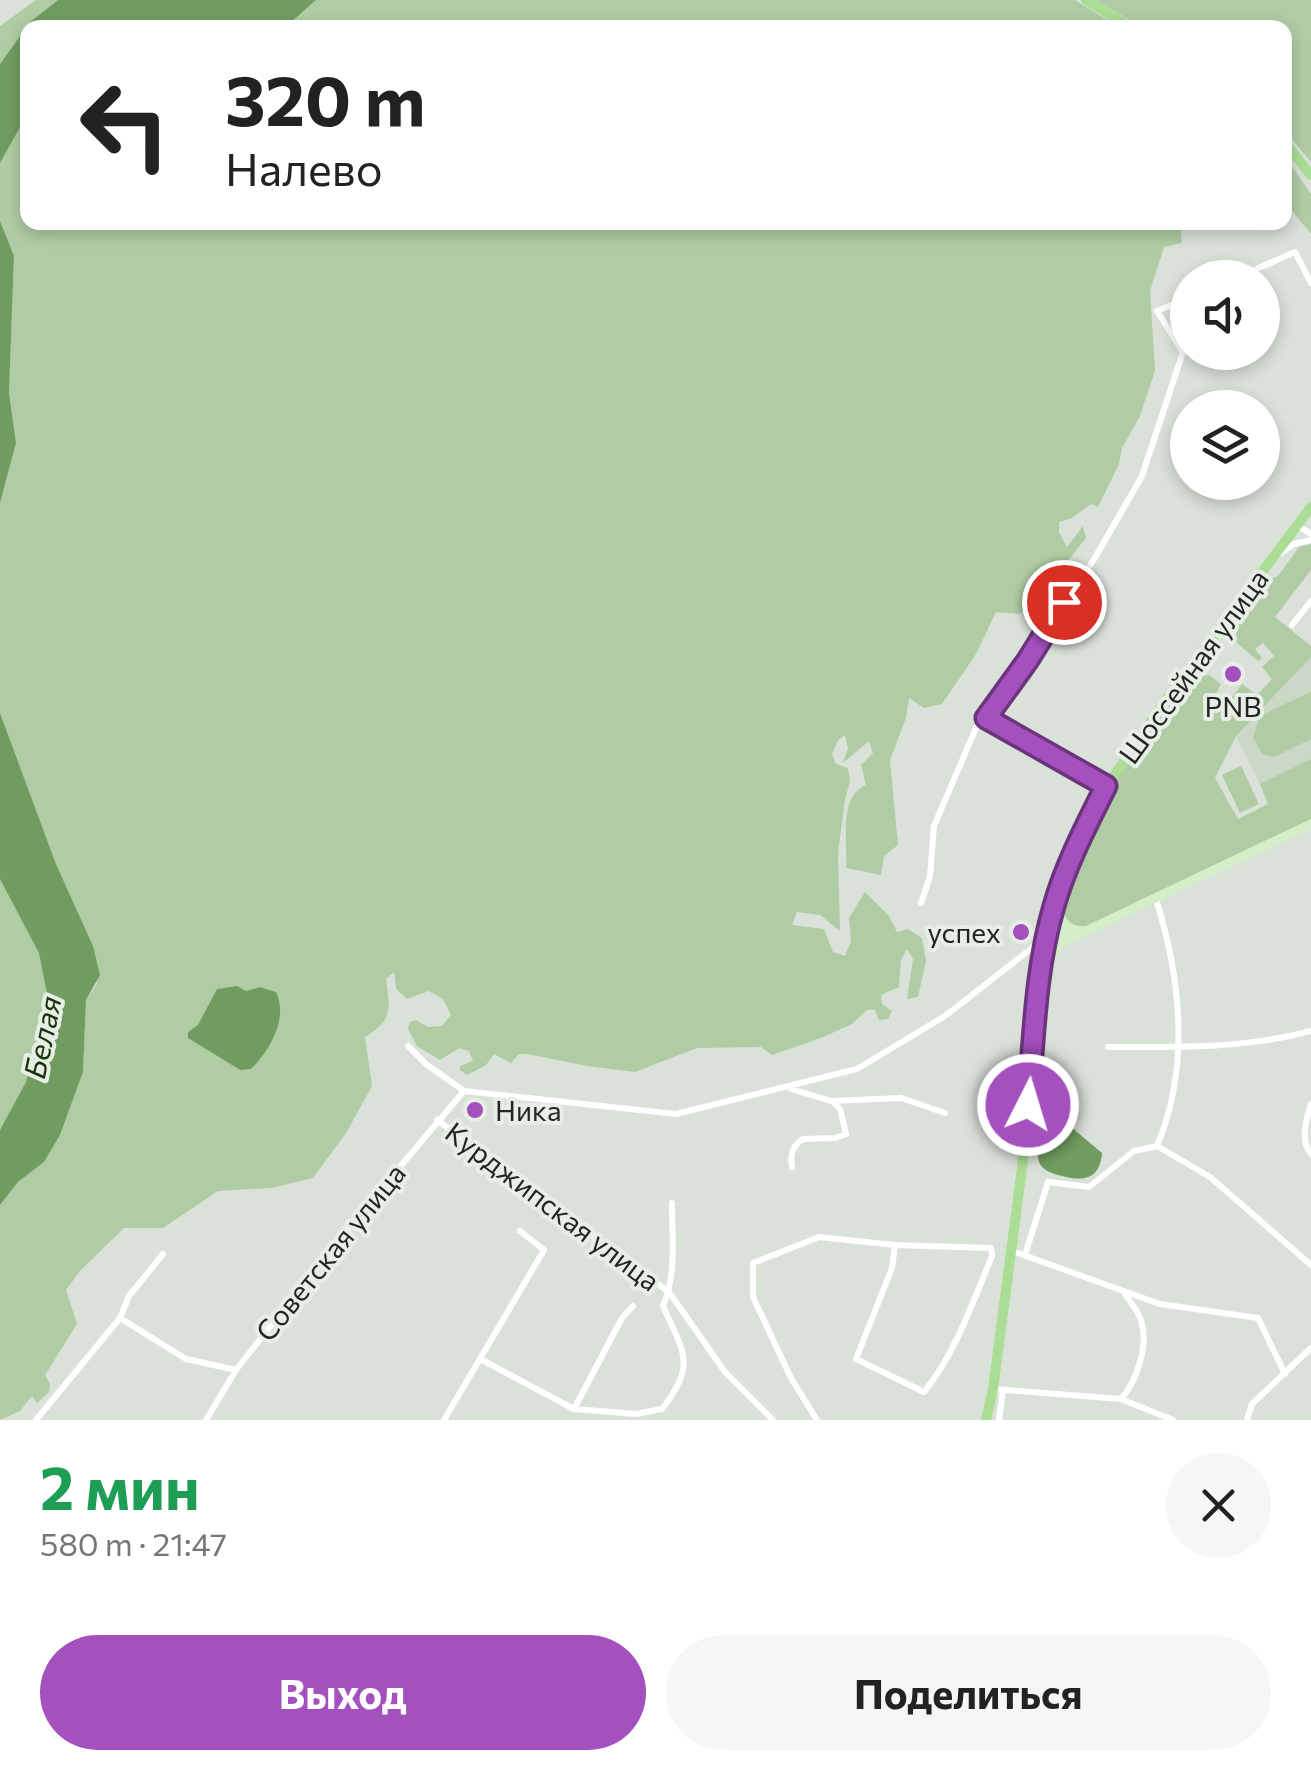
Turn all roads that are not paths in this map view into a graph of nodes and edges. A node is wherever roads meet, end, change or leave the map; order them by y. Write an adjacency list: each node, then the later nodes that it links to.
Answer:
1 (1086, 0): 2 (main road)
2 (1119, 20)
3 (1292, 151): 4 (main road)
4 (1311, 175)
5 (1277, 260): 6 (street)
6 (1311, 283)
7 (1170, 306): 8 (street)
8 (1170, 332)
9 (1176, 370): 16 (street)
10 (1311, 507): 11 (main road, Шоссейная улица)
11 (1297, 525): 12 (street); 13 (main road, Шоссейная улица)
12 (1311, 537): 13 (street)
13 (1273, 558): 17 (main road, Шоссейная улица)
14 (1311, 601): 15 (street)
15 (1292, 625)
16 (986, 718): 17 (street); 20 (street)
17 (1106, 786): 21 (main road, Шоссейная улица)
18 (1311, 824): 19 (main road)
19 (1156, 899): 22 (main road); 28 (street)
20 (921, 903)
21 (1054, 904): 22 (main road); 23 (main road, Шоссейная улица)
22 (1087, 930): 23 (main road); 24 (main road)
23 (1046, 937): 24 (main road, Шоссейная улица); 29 (street)
24 (1040, 967): 41 (main road, Шоссейная улица)
25 (1311, 1031): 28 (street)
26 (408, 1046): 30 (street)
27 (1108, 1047): 28 (street)
28 (1180, 1049): 35 (street)
29 (787, 1087): 30 (street); 31 (street)
30 (464, 1092): 34 (street, Советская улица)
31 (831, 1100): 33 (street); 37 (street)
32 (1311, 1104): 36 (street)
33 (945, 1113)
34 (437, 1120): 46 (street, Курджипская улица); 51 (street, Советская улица)
35 (1158, 1146): 43 (street); 44 (street)
36 (1311, 1154)
37 (792, 1167)
38 (672, 1203): 46 (street, Курджипская улица)
39 (520, 1231): 50 (street)
40 (895, 1245): 40 (street); 60 (street)
41 (1010, 1250): 43 (street); 53 (main road, Шоссейная улица)
42 (163, 1254): 48 (street)
43 (1025, 1255): 45 (street)
44 (1311, 1266)
45 (1122, 1290): 52 (street); 54 (street)
46 (669, 1292): 55 (street); 59 (street, Курджипская улица)
47 (633, 1306): 55 (street)
48 (120, 1318): 51 (street); 56 (street)
49 (1311, 1348): 52 (street)
50 (482, 1360): 55 (street); 58 (street)
51 (236, 1370): 57 (street, Советская улица)
52 (1285, 1374): 64 (street)
53 (998, 1390): 54 (street); 61 (main road, Шоссейная улица); 62 (street)
54 (1121, 1399): 63 (street)
55 (574, 1409)
56 (36, 1420)
57 (206, 1420)
58 (444, 1420)
59 (773, 1420)
60 (817, 1420)
61 (986, 1420)
62 (999, 1420)
63 (1173, 1420)
64 (1247, 1420)

